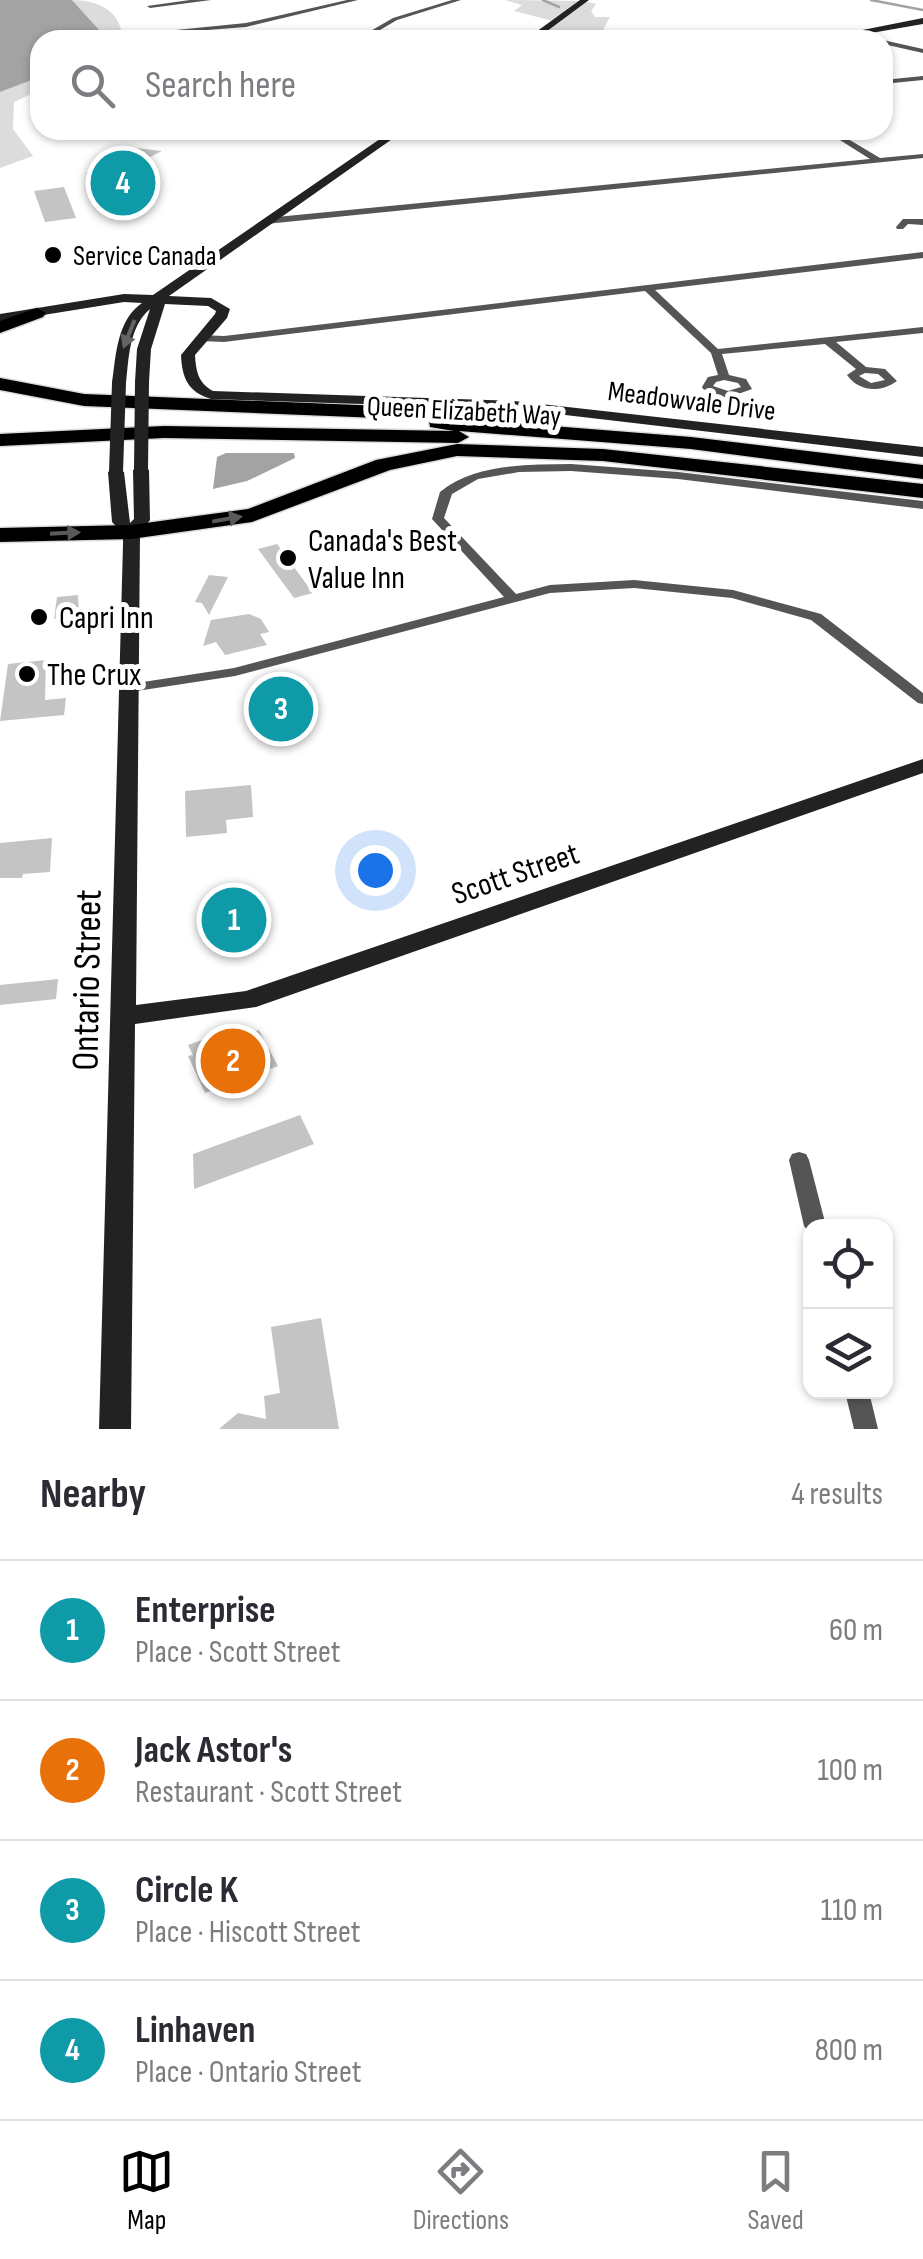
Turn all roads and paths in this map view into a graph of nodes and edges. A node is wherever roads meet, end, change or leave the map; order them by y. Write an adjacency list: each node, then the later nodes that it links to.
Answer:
1 (141, 0): 6 (street)
2 (208, 0): 6 (street)
3 (356, 0): 8 (street)
4 (458, 0): 9 (street)
5 (585, 0): 10 (main road)
6 (150, 6): 8 (street)
7 (923, 24): 11 (main road)
8 (169, 30)
9 (376, 30)
10 (543, 30)
11 (875, 30)
12 (893, 44): 13 (street)
13 (923, 51)
14 (923, 78): 15 (street)
15 (893, 81)
16 (385, 140): 20 (main road, Ontario Street)
17 (845, 140): 19 (street)
18 (923, 156): 19 (street)
19 (878, 160): 20 (street)
20 (266, 221): 23 (main road, Ontario Street)
21 (923, 256): 22 (street)
22 (648, 288): 28 (street); 30 (street)
23 (161, 298): 24 (main road); 28 (main road, Meadowvale Drive); 41 (main road, Ontario Street, bridge); 41 (main road, Ontario Street, one-way to 41, bridge)
24 (37, 312): 25 (main road); 26 (highway)
25 (0, 318)
26 (0, 327)
27 (923, 330): 29 (street)
28 (200, 338): 37 (main road, Meadowvale Drive)
29 (829, 342): 30 (street); 31 (street)
30 (716, 352): 32 (street)
31 (862, 370)
32 (724, 377)
33 (0, 384): 36 (highway)
34 (0, 425): 36 (highway, Queen Elizabeth Way)
35 (0, 440): 39 (highway, Queen Elizabeth Way)
36 (691, 443): 38 (highway, Queen Elizabeth Way)
37 (923, 452)
38 (923, 472)
39 (923, 489): 41 (highway, one-way to 39)
40 (923, 506): 43 (street)
41 (131, 532): 42 (highway, one-way to 41); 44 (main road, Ontario Street)
42 (0, 535)
43 (512, 597): 44 (street); 45 (street)
44 (130, 688): 47 (main road, Ontario Street)
45 (923, 700)
46 (923, 766): 47 (main road, Scott Street)
47 (122, 1016): 51 (main road, Ontario Street)
48 (799, 1160): 49 (street)
49 (813, 1219)
50 (859, 1399): 52 (street)
51 (115, 1429)
52 (866, 1429)

